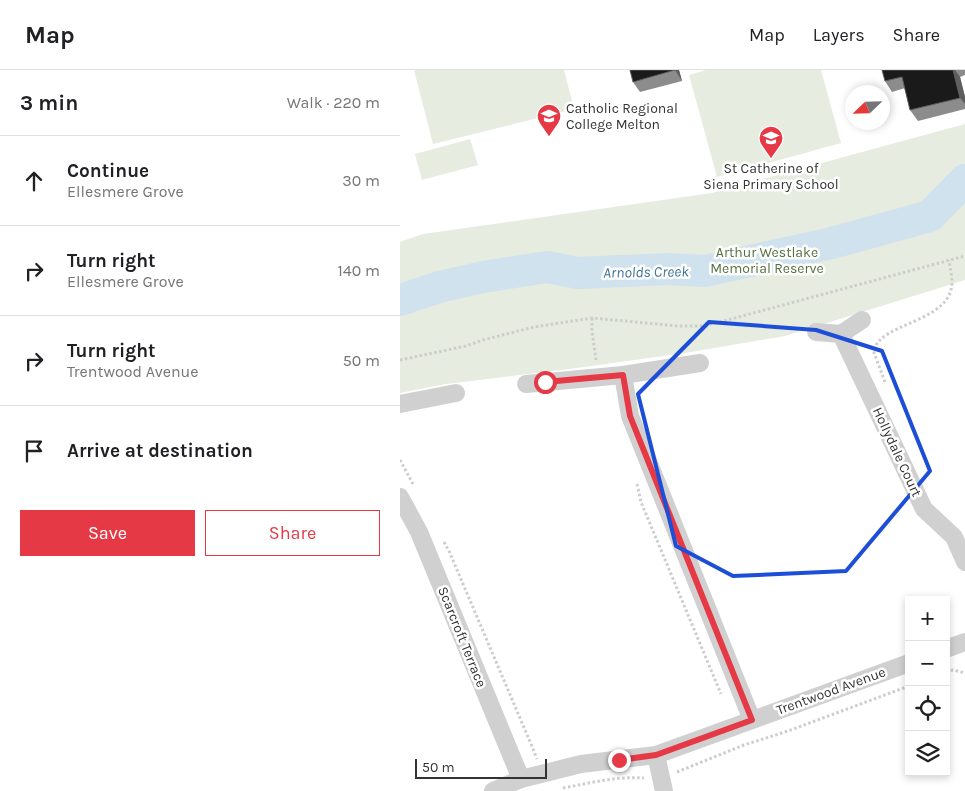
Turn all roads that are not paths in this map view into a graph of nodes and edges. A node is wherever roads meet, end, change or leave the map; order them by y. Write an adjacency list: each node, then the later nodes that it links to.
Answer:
1 (862, 320): 3 (street)
2 (816, 332): 3 (street)
3 (841, 334): 10 (street, Hollydale Court)
4 (700, 363): 5 (street)
5 (623, 375): 6 (street); 14 (street)
6 (526, 384)
7 (456, 393): 8 (street)
8 (400, 404)
9 (408, 493): 16 (street, Scarcroft Terrace)
10 (965, 562)
11 (965, 642): 12 (street)
12 (950, 648)
13 (905, 664): 14 (street, Trentwood Avenue)
14 (752, 720): 15 (street, Trentwood Avenue)
15 (656, 755): 16 (street, Trentwood Avenue); 18 (street)
16 (521, 779): 17 (street, Trentwood Avenue)
17 (494, 791)
18 (664, 791)

